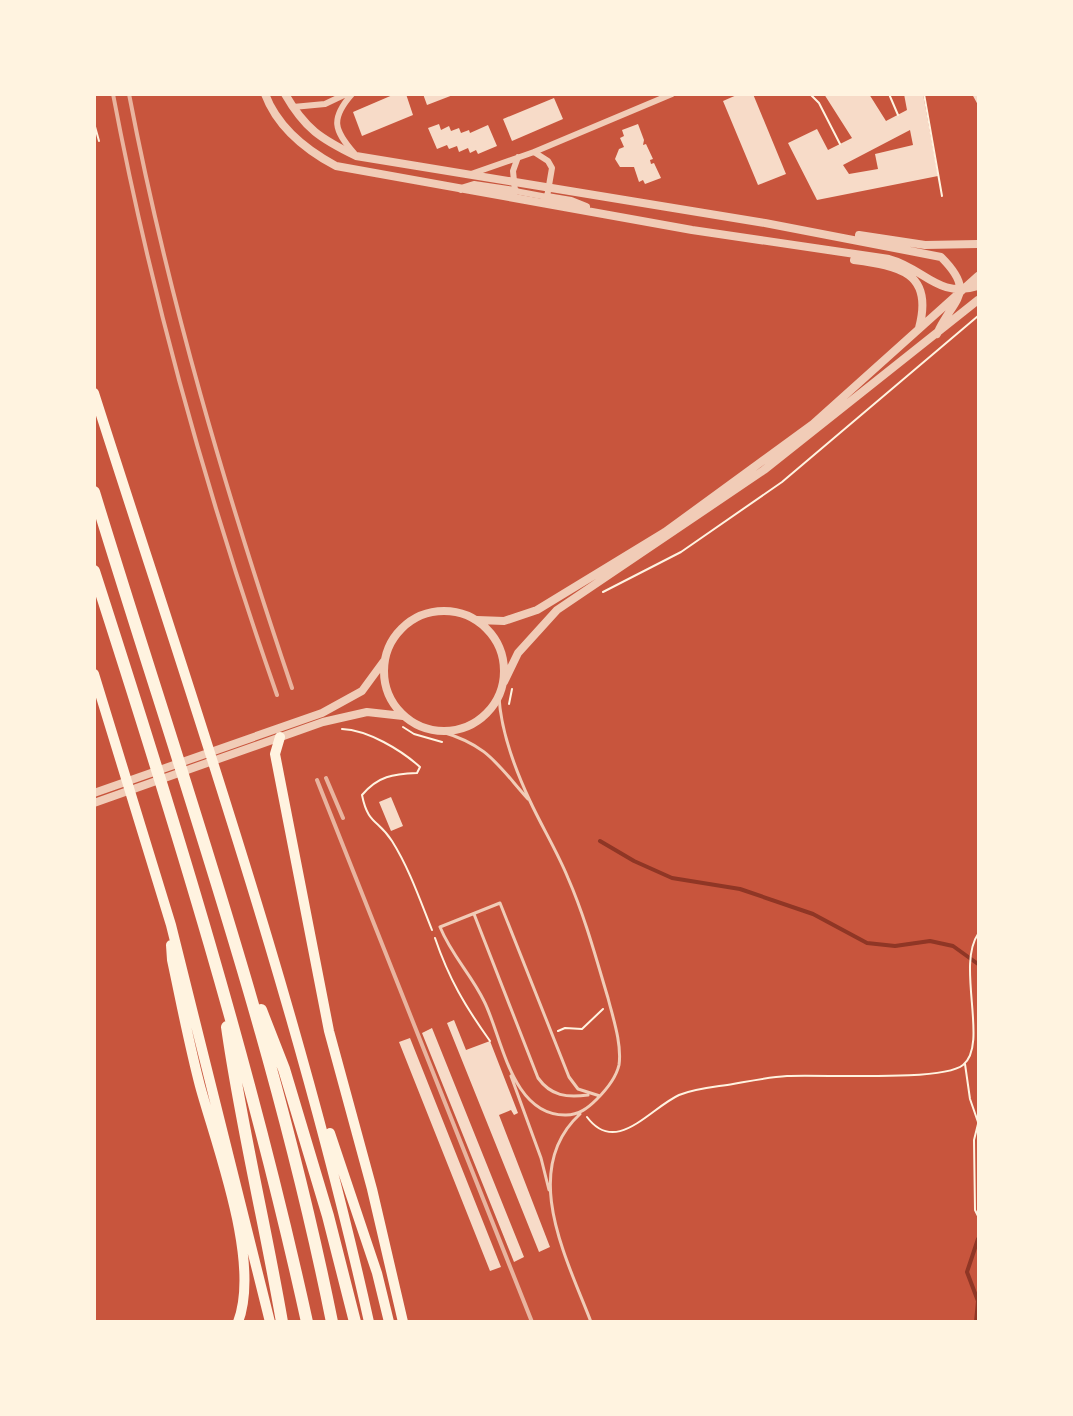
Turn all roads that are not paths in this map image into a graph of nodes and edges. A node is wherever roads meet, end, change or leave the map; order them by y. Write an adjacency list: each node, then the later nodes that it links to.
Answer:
1 (265, 94): 13 (street)
2 (285, 94): 6 (street)
3 (346, 94): 6 (street)
4 (352, 94): 8 (street)
5 (672, 94): 7 (street)
6 (293, 107): 8 (street)
7 (534, 152): 9 (street); 12 (street)
8 (356, 156): 10 (street)
9 (518, 157): 10 (street); 11 (street)
10 (468, 174): 11 (street)
11 (513, 181): 12 (street); 14 (street)
12 (550, 187): 15 (street); 18 (street)
13 (460, 190): 14 (street); 16 (street)
14 (515, 191): 15 (street)
15 (547, 197): 16 (street)
16 (596, 212): 17 (street)
17 (611, 216): 22 (street); 24 (street)
18 (765, 223): 19 (street); 22 (street)
19 (978, 244)
20 (978, 276): 22 (street)
21 (978, 286): 22 (street)
22 (961, 291): 24 (street); 25 (street)
23 (978, 300): 25 (street)
24 (918, 330): 29 (street)
25 (937, 334): 32 (street)
26 (94, 393): 44 (highway)
27 (94, 492): 42 (highway)
28 (94, 571): 43 (highway)
29 (477, 620): 30 (street); 32 (street)
30 (385, 660): 34 (street); 37 (street)
31 (94, 674): 41 (highway)
32 (504, 682): 33 (street)
33 (499, 698): 35 (street); 38 (lane)
34 (405, 716): 35 (street); 36 (street)
35 (439, 731): 38 (lane)
36 (280, 737): 39 (street); 58 (highway)
37 (94, 793)
38 (530, 800): 47 (lane)
39 (94, 803)
40 (474, 913): 45 (lane); 46 (lane); 46 (lane)
41 (171, 925): 50 (highway); 51 (highway)
42 (236, 946): 54 (highway); 55 (highway)
43 (220, 979): 52 (highway); 53 (highway)
44 (303, 1061): 56 (highway); 57 (highway)
45 (510, 1072): 48 (lane); 49 (lane)
46 (590, 1094): 47 (lane)
47 (600, 1096): 48 (lane)
48 (583, 1111): 49 (lane)
49 (550, 1195): 59 (lane)
50 (238, 1322)
51 (270, 1322)
52 (282, 1322)
53 (307, 1322)
54 (332, 1322)
55 (355, 1322)
56 (369, 1322)
57 (389, 1322)
58 (403, 1322)
59 (591, 1322)

